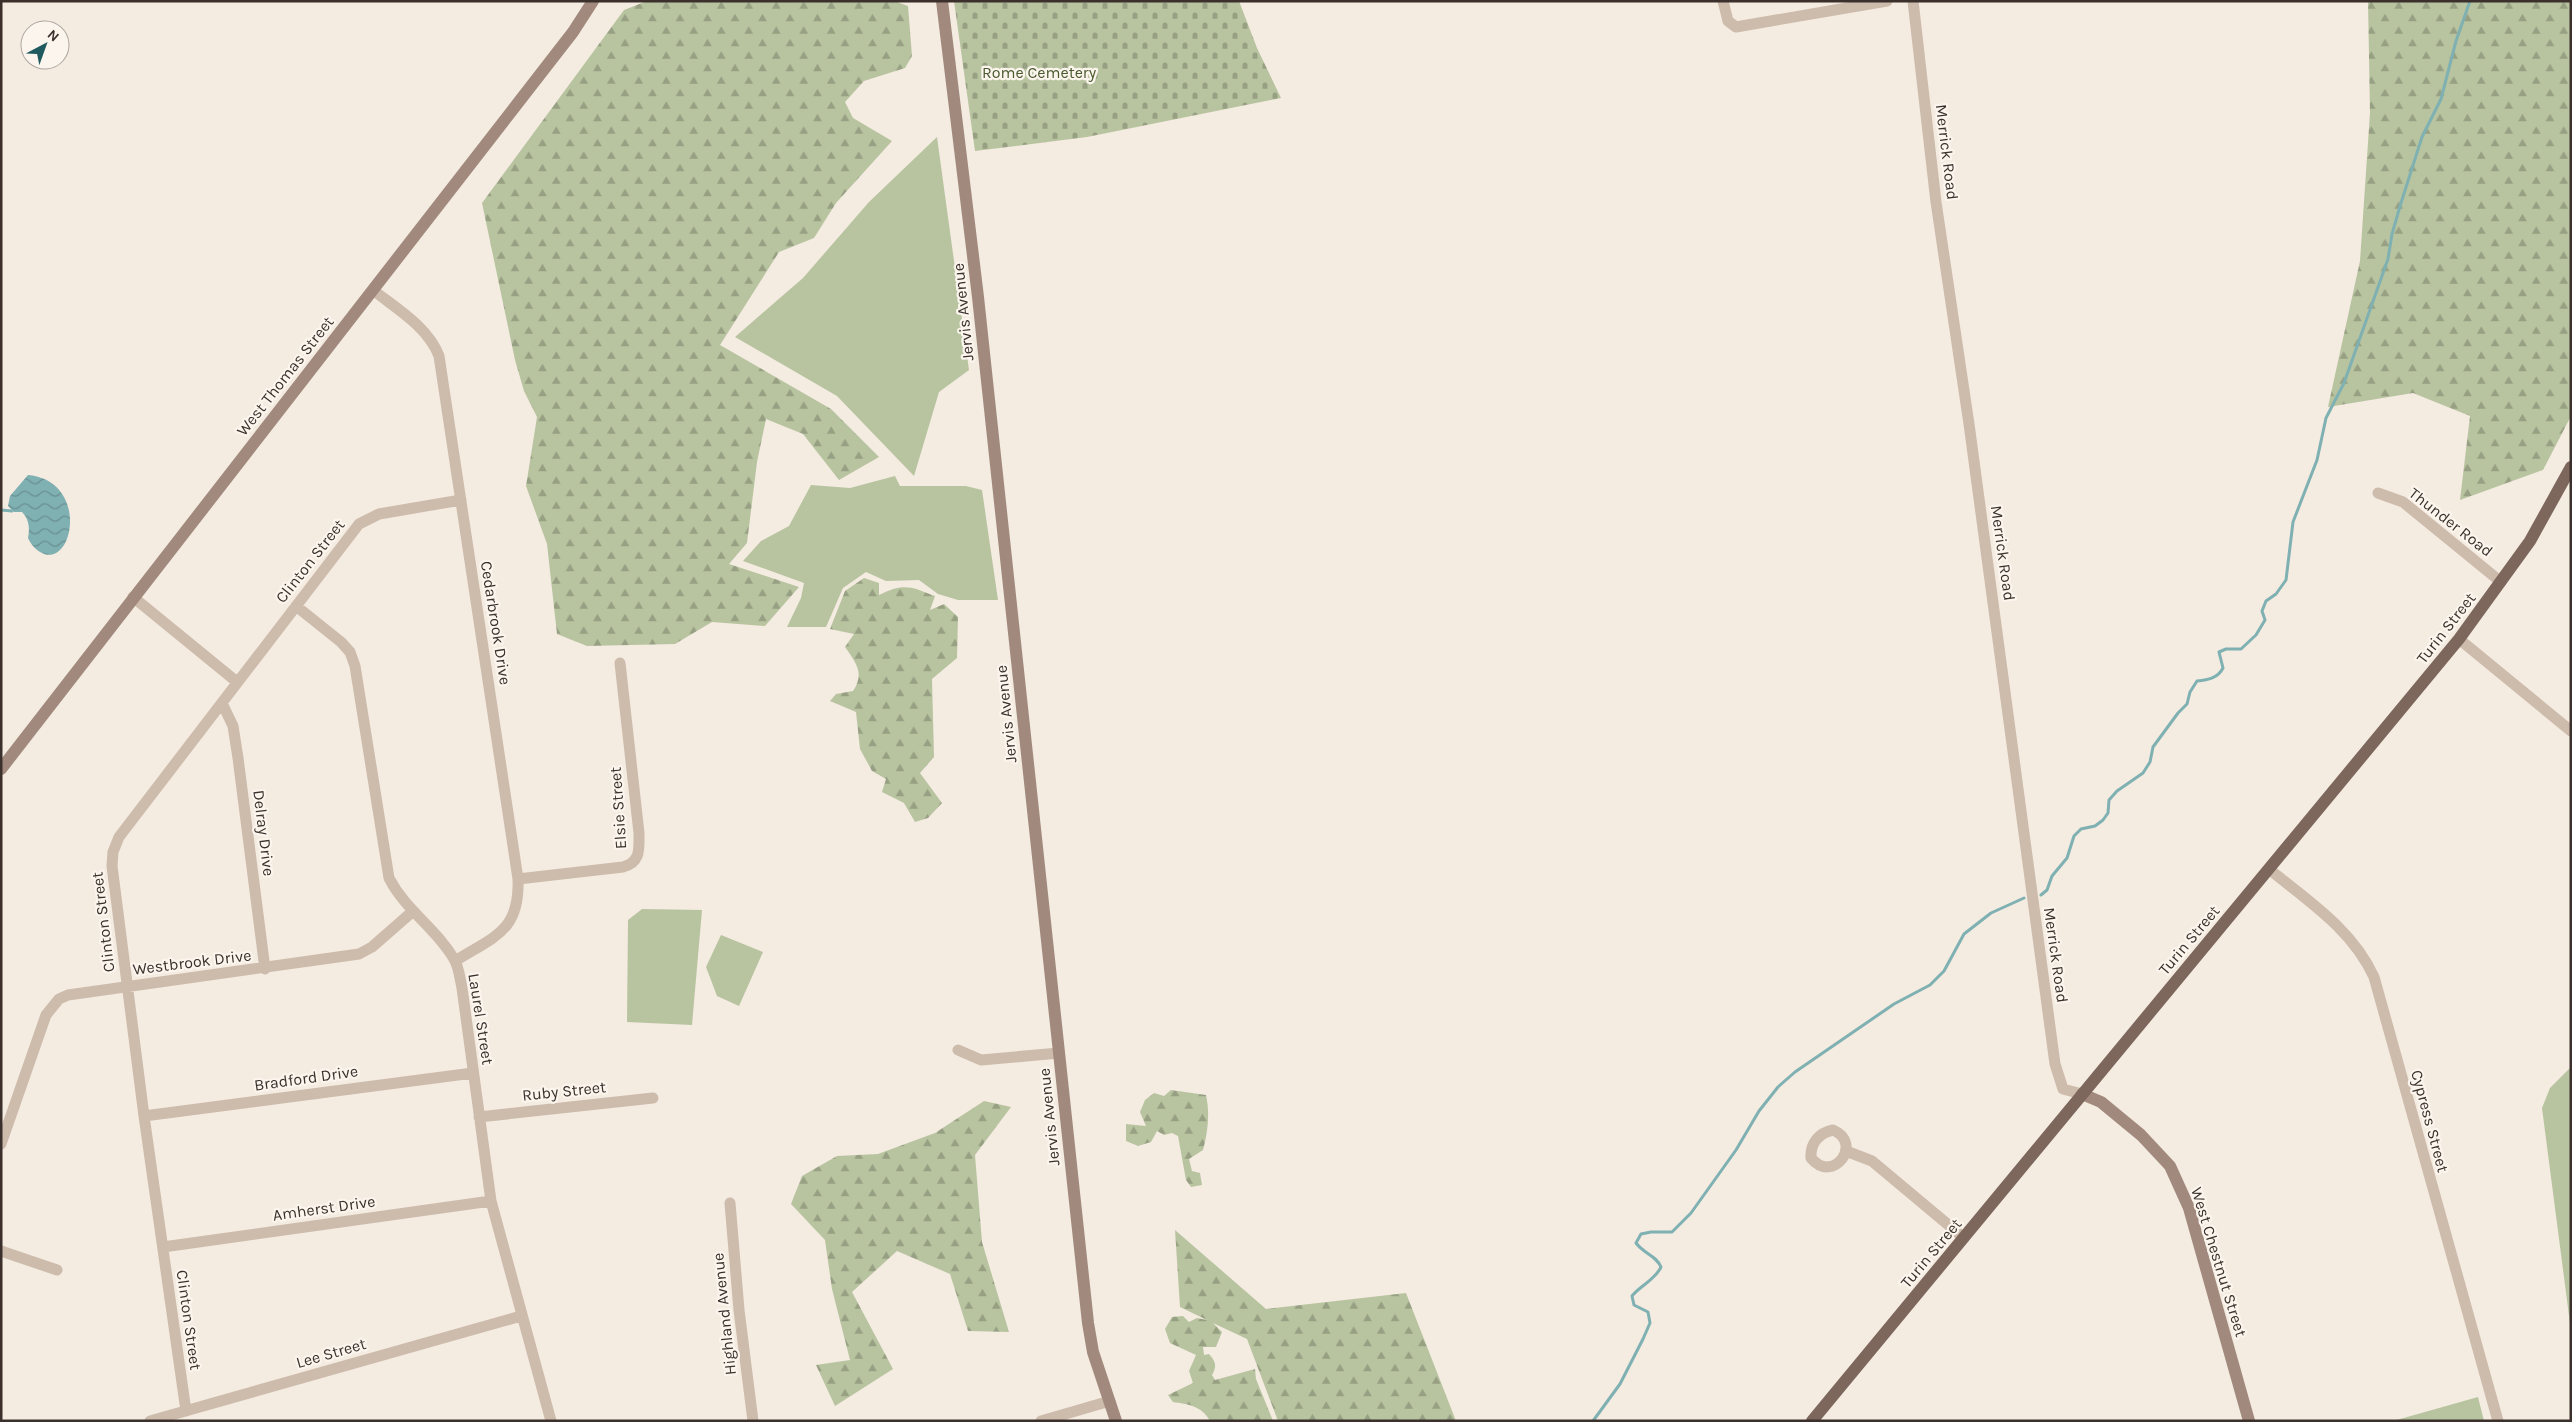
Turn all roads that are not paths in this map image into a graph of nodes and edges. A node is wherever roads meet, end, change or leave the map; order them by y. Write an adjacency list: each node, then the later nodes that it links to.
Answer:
1 (593, 1): 6 (street, West Thomas Street)
2 (942, 1): 26 (street, Jervis Avenue)
3 (1724, 1): 4 (street)
4 (1887, 1)
5 (1913, 1): 28 (street, Merrick Road)
6 (373, 290): 9 (street, Cedarbrook Drive); 11 (street, West Thomas Street)
7 (2571, 467): 10 (main road, Turin Street)
8 (2378, 494): 10 (street, Thunder Road)
9 (461, 500): 12 (street, Clinton Street); 20 (street, Cedarbrook Drive)
10 (2501, 582): 13 (main road, Turin Street)
11 (133, 596): 15 (street); 18 (street, West Thomas Street)
12 (296, 606): 15 (street, Clinton Street); 21 (street, Laurel Street)
13 (2459, 639): 17 (street); 19 (main road, Turin Street)
14 (620, 664): 20 (street, Elsie Street)
15 (237, 682): 16 (street, Clinton Street)
16 (222, 703): 23 (street, Delray Drive); 24 (street, Clinton Street)
17 (2571, 731)
18 (1, 769)
19 (2269, 869): 28 (main road, Turin Street); 50 (street, Cypress Street)
20 (518, 879): 22 (street, Cedarbrook Drive)
21 (412, 912): 22 (street, Laurel Street); 23 (street, Westbrook Drive)
22 (456, 960): 27 (street, Laurel Street)
23 (265, 969): 24 (street, Westbrook Drive)
24 (127, 987): 30 (street, Clinton Street); 32 (street, Westbrook Drive)
25 (958, 1050): 26 (street)
26 (1059, 1053): 41 (street, Jervis Avenue)
27 (473, 1073): 30 (street, Bradford Drive); 31 (street, Laurel Street)
28 (2082, 1094): 36 (main road, Turin Street); 49 (street, West Chestnut Street)
29 (653, 1098): 31 (street, Ruby Street)
30 (144, 1116): 37 (street, Clinton Street)
31 (479, 1117): 34 (street, Laurel Street)
32 (1, 1144)
33 (1846, 1151): 36 (street)
34 (491, 1201): 37 (street, Amherst Drive); 40 (street, Laurel Street)
35 (730, 1203): 45 (street, Highland Avenue)
36 (1964, 1238): 48 (main road, Turin Street)
37 (163, 1247): 42 (street, Clinton Street)
38 (1, 1251): 39 (street)
39 (57, 1270)
40 (521, 1316): 42 (street, Lee Street); 44 (street, Laurel Street)
41 (1110, 1402): 46 (street); 47 (street, Jervis Avenue)
42 (186, 1411): 43 (street, Lee Street)
43 (150, 1421)
44 (551, 1421)
45 (753, 1421)
46 (1041, 1421)
47 (1116, 1421)
48 (1812, 1421)
49 (2249, 1421)
50 (2498, 1421)

